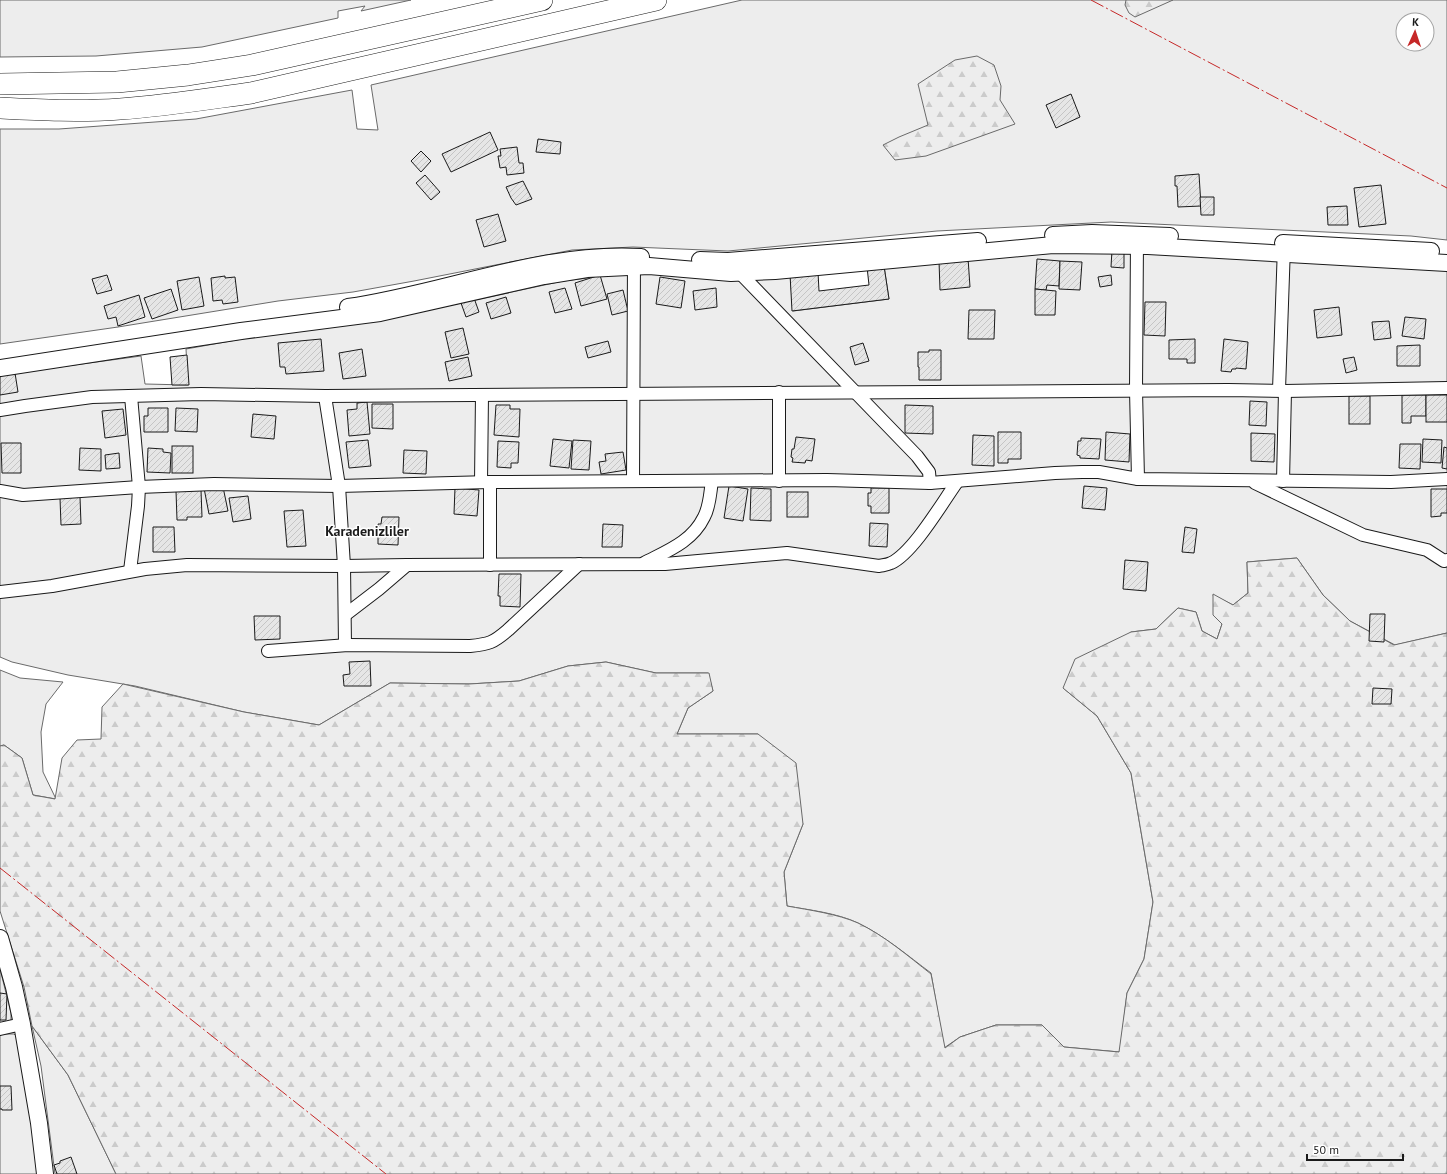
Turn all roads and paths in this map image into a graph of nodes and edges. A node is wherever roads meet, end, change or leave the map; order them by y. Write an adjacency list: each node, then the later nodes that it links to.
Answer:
1 (542, 0): 3 (highway)
2 (656, 0): 4 (highway)
3 (0, 84)
4 (0, 108)
5 (1137, 240): 6 (main road); 10 (main road); 14 (street)
6 (1284, 248): 7 (main road); 9 (main road); 15 (street)
7 (1447, 252)
8 (634, 262): 10 (main road); 11 (main road); 12 (main road); 18 (street)
9 (1447, 263)
10 (734, 267): 17 (street)
11 (0, 356)
12 (0, 368)
13 (1447, 388): 15 (street)
14 (1136, 390): 15 (street); 17 (street); 24 (street)
15 (1282, 391): 29 (street)
16 (779, 392): 17 (street); 18 (street); 27 (street)
17 (854, 392): 32 (street)
18 (634, 393): 19 (street); 25 (street)
19 (482, 395): 21 (street); 30 (street)
20 (131, 396): 21 (street); 22 (street); 34 (street)
21 (326, 396): 33 (street)
22 (0, 410)
23 (1447, 479): 29 (street)
24 (1138, 480): 28 (street); 31 (street)
25 (633, 481): 26 (street); 30 (street)
26 (712, 481): 27 (street); 39 (street)
27 (779, 481): 32 (street)
28 (1251, 481): 29 (street); 36 (street)
29 (1283, 481)
30 (485, 482): 33 (street); 37 (street)
31 (957, 482): 32 (street); 39 (street)
32 (930, 484)
33 (339, 486): 34 (street); 41 (street)
34 (139, 487): 35 (street); 42 (street)
35 (0, 491)
36 (1447, 560)
37 (490, 564): 38 (street); 40 (street)
38 (579, 564): 39 (street); 45 (street)
39 (641, 564)
40 (407, 565): 41 (street); 44 (street)
41 (344, 566): 42 (street); 44 (street)
42 (130, 571): 43 (street)
43 (0, 592)
44 (345, 615): 45 (street)
45 (345, 645): 46 (street)
46 (268, 651)
47 (0, 938): 48 (main road)
48 (22, 1024): 49 (street); 50 (main road)
49 (0, 1029)
50 (45, 1174)

